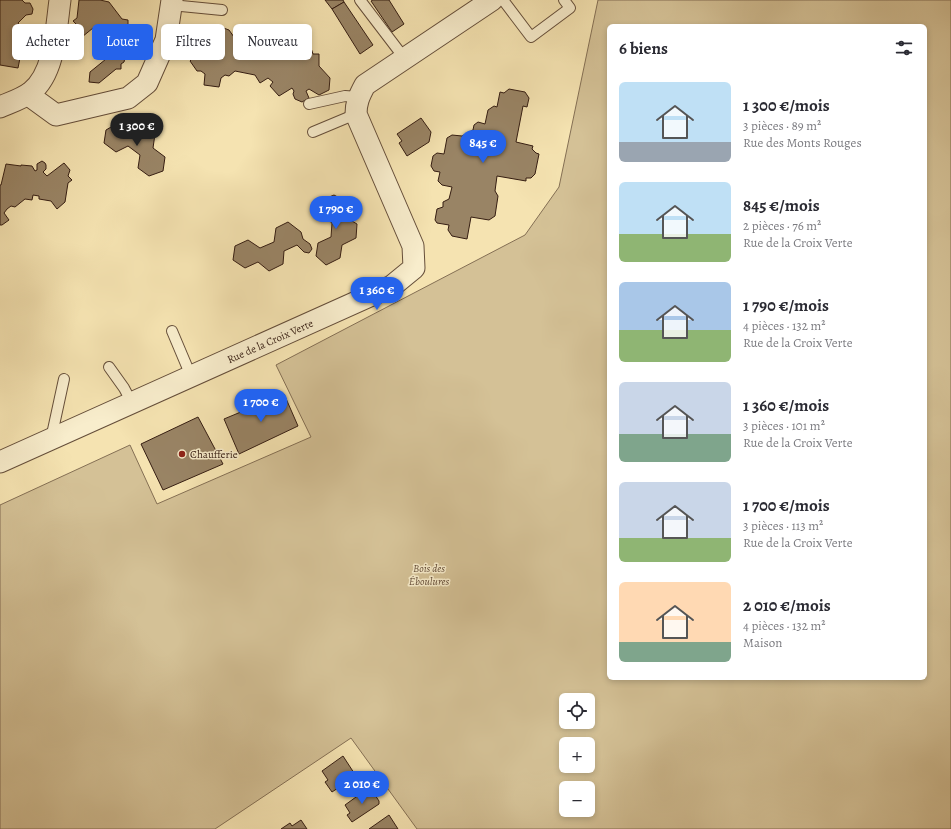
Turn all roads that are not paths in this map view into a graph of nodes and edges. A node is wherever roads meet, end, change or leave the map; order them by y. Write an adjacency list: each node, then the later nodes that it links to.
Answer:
1 (60, 0): 9 (street)
2 (360, 0): 8 (lane)
3 (492, 0): 8 (street)
4 (503, 0): 5 (lane)
5 (564, 0)
6 (172, 3): 7 (lane); 9 (street)
7 (222, 10)
8 (405, 59): 11 (street)
9 (30, 93): 12 (street)
10 (308, 104): 11 (lane)
11 (357, 106): 13 (lane); 16 (street, Rue de la Croix Verte)
12 (0, 107)
13 (313, 132)
14 (172, 331): 16 (lane)
15 (109, 367): 18 (lane)
16 (191, 376): 18 (street, Rue de la Croix Verte)
17 (64, 379): 19 (lane)
18 (132, 403): 19 (street, Rue de la Croix Verte)
19 (51, 439): 20 (street, Rue de la Croix Verte)
20 (0, 462)

